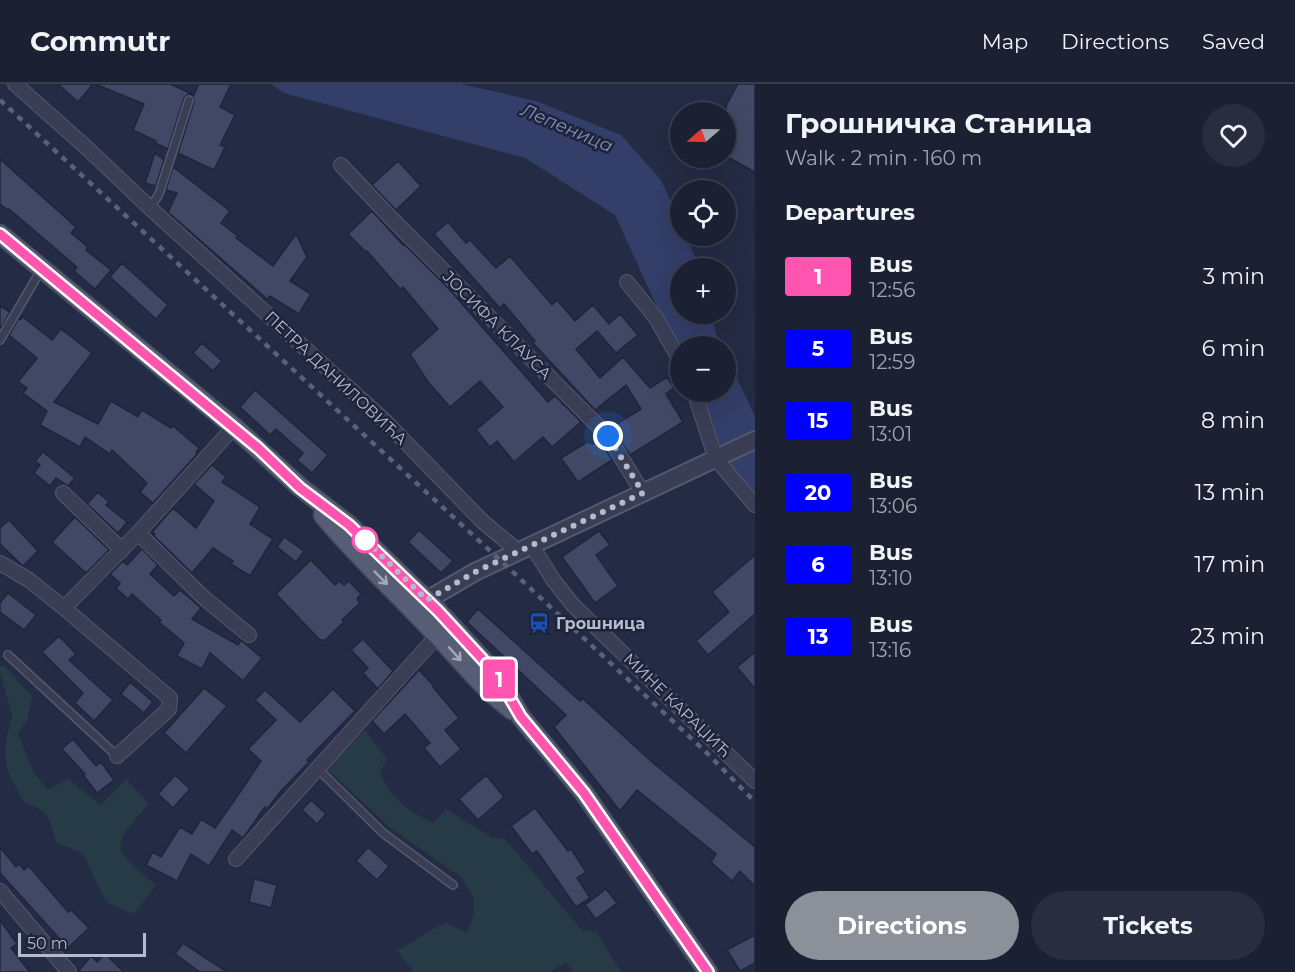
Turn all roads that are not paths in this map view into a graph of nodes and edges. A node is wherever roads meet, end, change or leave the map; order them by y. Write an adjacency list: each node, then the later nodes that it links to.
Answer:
1 (15, 84): 4 (street, ПЕТРА ДАНИЛОВИЋА)
2 (189, 100): 4 (lane)
3 (341, 165): 15 (street, ЈОСИФА КЛАУСА)
4 (150, 208): 18 (street, ПЕТРА ДАНИЛОВИЋА)
5 (0, 234): 6 (main road)
6 (41, 270): 8 (lane); 11 (main road)
7 (627, 282): 9 (street)
8 (0, 340)
9 (670, 343)
10 (699, 402): 13 (street)
11 (234, 428): 17 (street); 21 (main road)
12 (755, 440): 13 (street)
13 (723, 456): 15 (street); 16 (street)
14 (63, 493): 19 (street)
15 (643, 493): 18 (street)
16 (755, 505)
17 (138, 533): 19 (street); 23 (street)
18 (525, 549): 21 (street); 29 (street, МИНЕ КАРАЏИЋ)
19 (122, 550): 22 (street)
20 (0, 563): 22 (street)
21 (421, 606): 24 (main road); 26 (main road)
22 (64, 608): 27 (street)
23 (249, 635)
24 (438, 635): 26 (main road, one-way to 26); 28 (street)
25 (8, 655): 27 (lane)
26 (521, 717): 34 (main road)
27 (117, 756)
28 (317, 768): 30 (street); 31 (lane)
29 (755, 781)
30 (236, 859)
31 (453, 885)
32 (0, 891): 33 (street)
33 (69, 972)
34 (708, 972)

